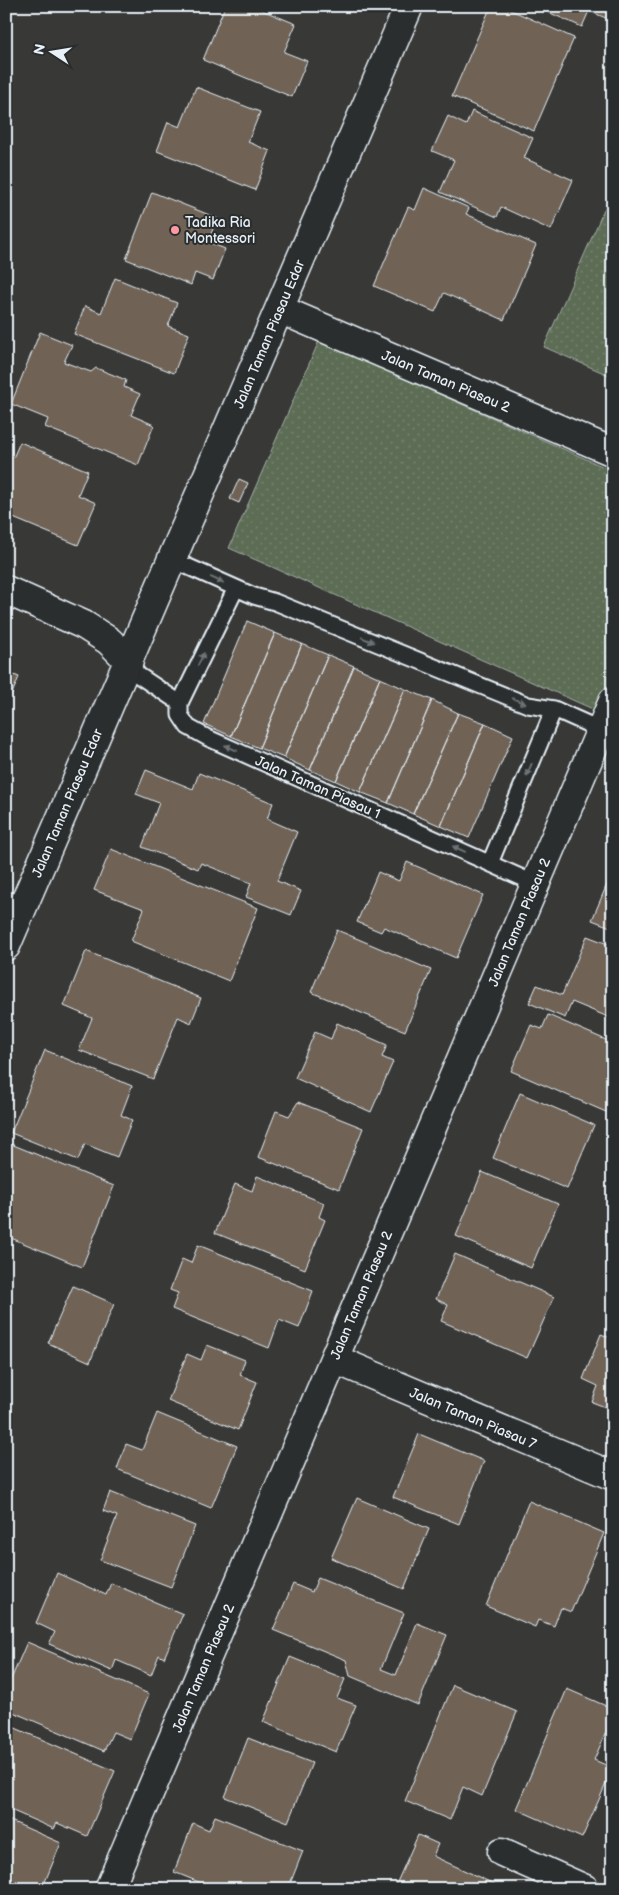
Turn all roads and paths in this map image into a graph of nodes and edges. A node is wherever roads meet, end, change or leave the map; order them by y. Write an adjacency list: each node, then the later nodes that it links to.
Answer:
1 (409, 6): 2 (street, Jalan Taman Piasau Edar)
2 (279, 309): 3 (street, Jalan Taman Piasau 2); 4 (street, Jalan Taman Piasau Edar)
3 (613, 452)
4 (173, 560): 5 (lane, one-way to 5); 7 (street, Jalan Taman Piasau Edar)
5 (236, 588): 9 (lane, one-way to 5); 10 (lane, one-way to 10)
6 (6, 590): 7 (street)
7 (128, 661): 9 (lane); 14 (street, Jalan Taman Piasau Edar)
8 (613, 701): 11 (street, Jalan Taman Piasau 2)
9 (180, 703): 12 (lane, Jalan Taman Piasau 1, one-way to 9)
10 (554, 709): 11 (lane); 12 (lane, one-way to 12)
11 (601, 730): 13 (street, Jalan Taman Piasau 2)
12 (490, 863): 13 (lane, Jalan Taman Piasau 1)
13 (536, 884): 15 (street, Jalan Taman Piasau 2)
14 (6, 946)
15 (334, 1359): 16 (street, Jalan Taman Piasau 7); 19 (street, Jalan Taman Piasau 2)
16 (613, 1476)
17 (502, 1852): 18 (street)
18 (575, 1887)
19 (109, 1889)

